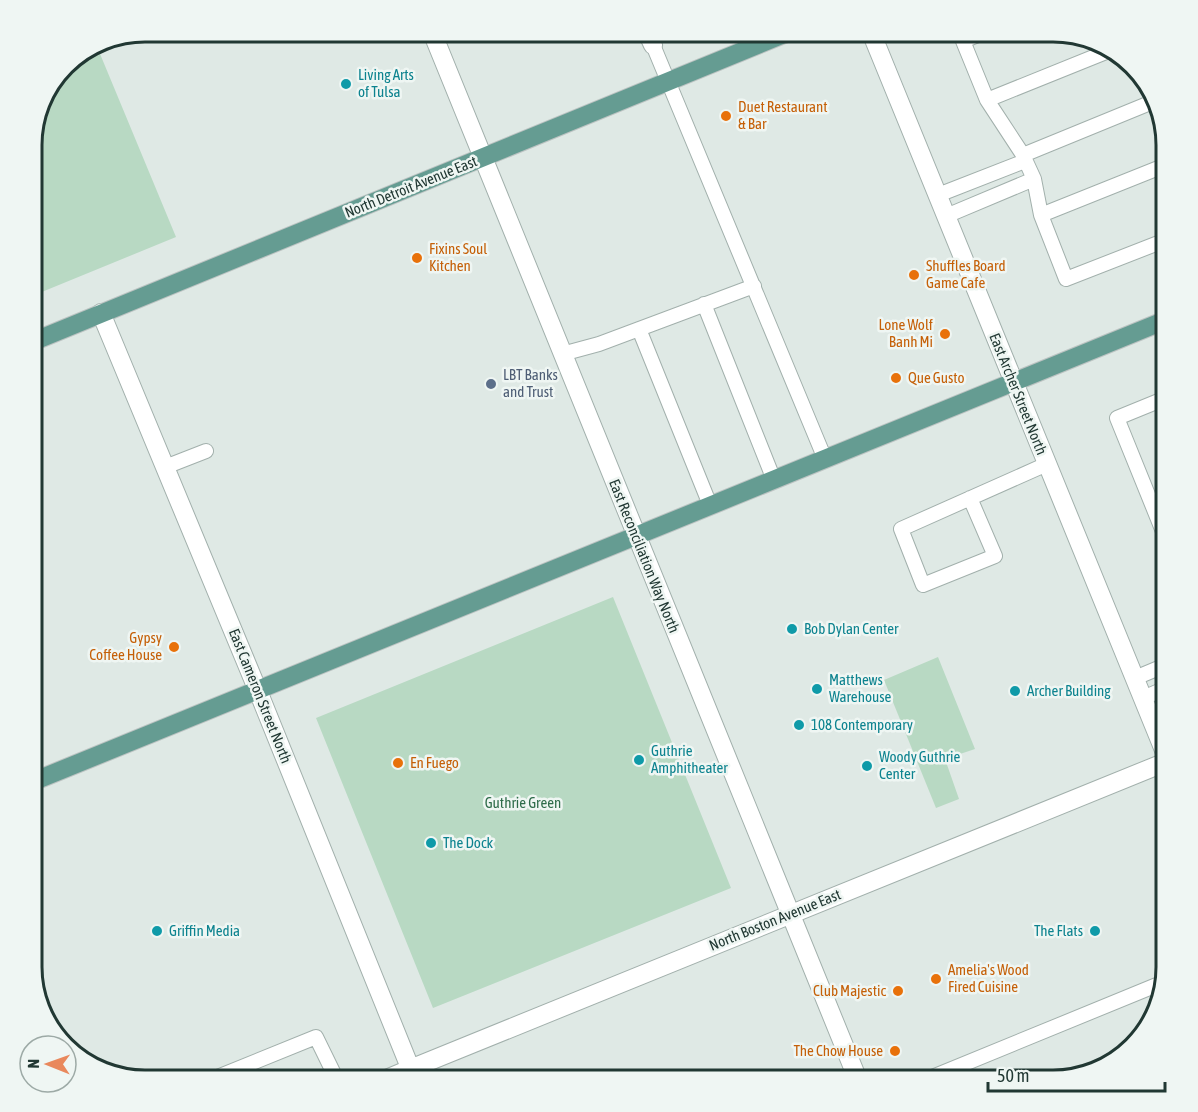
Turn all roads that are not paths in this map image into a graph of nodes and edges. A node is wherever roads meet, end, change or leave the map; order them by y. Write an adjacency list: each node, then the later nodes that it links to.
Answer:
1 (436, 42): 10 (street, East Reconciliation Way North)
2 (652, 42): 7 (lane)
3 (765, 42): 7 (main road, North Detroit Avenue East)
4 (875, 42): 14 (street, East Archer Street North)
5 (963, 42): 8 (lane)
6 (1101, 54): 8 (lane)
7 (668, 82): 10 (main road, North Detroit Avenue East); 18 (lane)
8 (987, 100): 11 (lane)
9 (1148, 104): 11 (lane)
10 (484, 157): 20 (main road, North Detroit Avenue East); 24 (street, East Reconciliation Way North)
11 (1024, 158): 13 (lane); 14 (lane)
12 (1156, 169): 15 (lane)
13 (1034, 179): 15 (lane); 16 (lane)
14 (938, 195): 16 (street, East Archer Street North)
15 (1041, 215): 17 (lane)
16 (946, 216): 25 (street, East Archer Street North)
17 (1156, 244)
18 (754, 285): 19 (lane); 28 (lane)
19 (704, 304): 22 (lane); 31 (lane)
20 (101, 313): 23 (main road, North Detroit Avenue East); 30 (street, East Cameron Street North)
21 (1156, 324): 25 (main road)
22 (639, 329): 24 (lane); 33 (lane)
23 (42, 338)
24 (562, 354): 35 (street, East Reconciliation Way North)
25 (1013, 382): 28 (main road); 29 (street, East Archer Street North)
26 (1156, 402): 34 (lane)
27 (206, 451): 30 (lane)
28 (825, 459): 31 (main road)
29 (1047, 464): 32 (lane); 37 (street, East Archer Street North)
30 (165, 467): 38 (street, East Cameron Street North)
31 (774, 480): 33 (main road)
32 (970, 498): 32 (lane)
33 (710, 505): 35 (main road)
34 (1156, 514)
35 (636, 536): 38 (main road); 44 (street, East Reconciliation Way North)
36 (1156, 669): 37 (lane)
37 (1135, 678): 40 (street, East Archer Street North)
38 (258, 691): 43 (main road); 48 (street, East Cameron Street North)
39 (1156, 692): 40 (lane)
40 (1143, 698): 41 (street, East Archer Street North)
41 (1156, 730)
42 (1156, 766): 44 (street, North Boston Avenue East)
43 (42, 778)
44 (790, 914): 49 (street, North Boston Avenue East); 50 (street, East Reconciliation Way North)
45 (1154, 986): 51 (lane)
46 (235, 1070): 47 (lane)
47 (332, 1070)
48 (410, 1070)
49 (424, 1070)
50 (854, 1070)
51 (955, 1070)

